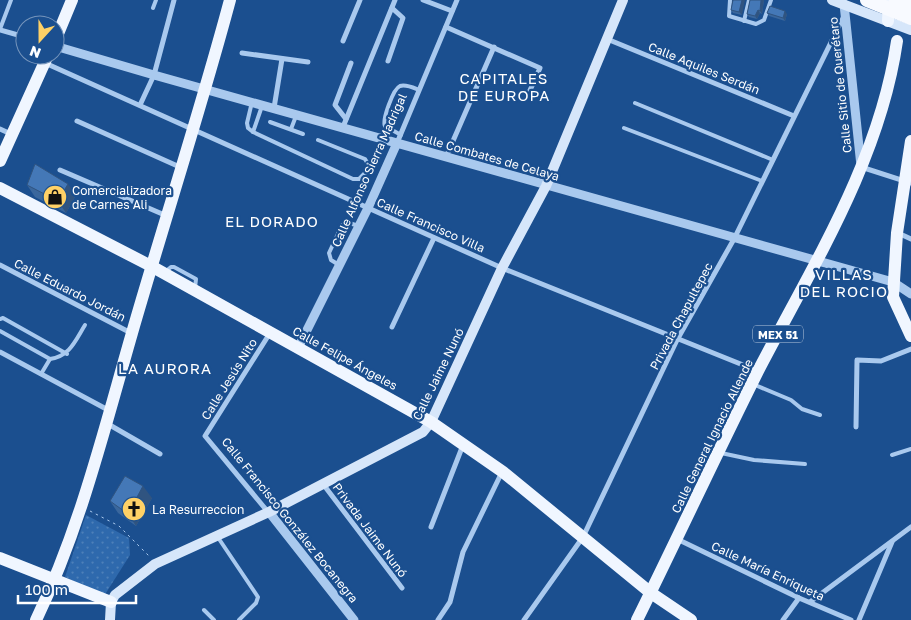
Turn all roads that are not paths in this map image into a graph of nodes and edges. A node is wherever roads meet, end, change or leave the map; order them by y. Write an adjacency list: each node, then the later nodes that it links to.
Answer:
1 (11, 0): 29 (lane)
2 (72, 0): 24 (main road)
3 (156, 0): 20 (lane)
4 (174, 0): 44 (street)
5 (230, 0): 45 (main road)
6 (360, 0): 33 (street)
7 (395, 0): 21 (street)
8 (423, 0): 22 (street)
9 (457, 0): 22 (street, Calle Alfonso Sierra Madrigal)
10 (624, 0): 32 (main road, Calle Jaime Nunó)
11 (730, 0): 26 (lane)
12 (749, 0): 26 (lane)
13 (771, 0): 26 (lane)
14 (832, 0): 18 (main road)
15 (867, 0): 25 (highway, bridge)
16 (890, 0): 27 (main road)
17 (896, 0): 19 (highway, bridge)
18 (844, 2): 23 (street, Calle Sitio de Querétaro); 27 (main road)
19 (911, 6)
20 (153, 8)
21 (392, 8): 39 (street); 57 (street)
22 (452, 11): 28 (street, Calle Alfonso Sierra Madrigal)
23 (844, 16): 54 (street, Privada Chapultepec); 70 (street, Calle Sitio de Querétaro)
24 (65, 17)
25 (911, 18)
26 (744, 21)
27 (888, 21): 30 (main road)
28 (446, 27): 35 (street); 46 (street, Calle Alfonso Sierra Madrigal)
29 (0, 29): 31 (street)
30 (911, 30)
31 (15, 34)
32 (606, 38): 54 (street, Calle Aquiles Serdán); 75 (main road, Calle Jaime Nunó)
33 (343, 41)
34 (897, 41): 70 (main road, Calle General Ignacio Allende / MEX 51)
35 (494, 47): 47 (street); 67 (street)
36 (65, 49): 44 (street, Calle Combates de Celaya)
37 (242, 53): 38 (street)
38 (282, 59): 40 (street); 51 (street)
39 (388, 61)
40 (308, 62)
41 (351, 63): 57 (street)
42 (43, 65): 61 (main road)
43 (58, 65): 49 (street, Calle Francisco Villa)
44 (154, 76): 45 (street, Calle Combates de Celaya); 49 (street)
45 (206, 90): 50 (street, Calle Combates de Celaya); 59 (main road)
46 (420, 90): 64 (street, Calle Alfonso Sierra Madrigal); 64 (lane)
47 (527, 98)
48 (635, 103): 68 (lane)
49 (140, 105): 59 (street, Calle Francisco Villa)
50 (251, 106): 52 (street, Calle Combates de Celaya); 62 (lane)
51 (274, 108): 52 (street, Calle Combates de Celaya); 53 (street, Calle Combates de Celaya)
52 (261, 109): 62 (lane)
53 (297, 114): 57 (street, Calle Combates de Celaya); 60 (lane)
54 (794, 116): 68 (street, Privada Chapultepec)
55 (77, 121): 71 (street)
56 (270, 122): 60 (lane)
57 (345, 123): 64 (street, Calle Combates de Celaya)
58 (624, 128): 73 (lane)
59 (195, 129): 71 (main road); 77 (street, Calle Francisco Villa)
60 (291, 129): 63 (lane)
61 (6, 132): 69 (main road)
62 (253, 132): 65 (lane)
63 (303, 134)
64 (399, 139): 67 (street, Calle Combates de Celaya); 77 (street, Calle Alfonso Sierra Madrigal)
65 (318, 140)
66 (911, 142): 74 (main road)
67 (446, 157): 75 (street, Calle Combates de Celaya)
68 (773, 160): 73 (street, Privada Chapultepec)
69 (0, 161)
70 (861, 167): 74 (street); 84 (main road, Calle General Ignacio Allende / MEX 51)
71 (182, 168): 78 (main road)
72 (60, 170): 78 (street)
73 (762, 181): 82 (street, Privada Chapultepec)
74 (908, 182): 80 (main road)
75 (546, 186): 82 (street, Calle Combates de Celaya); 88 (main road, Calle Jaime Nunó)
76 (0, 188): 86 (main road, Calle Felipe Ángeles)
77 (368, 208): 79 (street, Calle Alfonso Sierra Madrigal); 81 (street, Calle Francisco Villa)
78 (167, 216): 86 (main road)
79 (358, 226): 87 (street, Calle Alfonso Sierra Madrigal); 87 (lane)
80 (897, 233): 83 (street); 89 (main road)
81 (434, 238): 88 (street, Calle Francisco Villa); 93 (street)
82 (734, 239): 84 (street, Calle Combates de Celaya); 98 (street, Privada Chapultepec)
83 (911, 239)
84 (817, 262): 89 (street, Calle Combates de Celaya); 104 (main road, Calle General Ignacio Allende / MEX 51)
85 (0, 265): 96 (street, Calle Eduardo Jordán)
86 (152, 266): 95 (main road, Calle Felipe Ángeles); 96 (main road)
87 (340, 266): 99 (street, Calle Alfonso Sierra Madrigal)
88 (502, 268): 98 (street, Calle Francisco Villa); 109 (main road, Calle Jaime Nunó)
89 (893, 282): 90 (street, Calle Combates de Celaya); 97 (main road)
90 (911, 294)
91 (0, 318): 102 (lane)
92 (85, 325): 102 (lane)
93 (392, 327)
94 (0, 331): 103 (lane)
95 (270, 332): 99 (main road, Calle Felipe Ángeles); 111 (street, Calle Jesús Nito)
96 (132, 333): 108 (main road)
97 (911, 336)
98 (677, 340): 104 (street, Calle Francisco Villa); 124 (street, Privada Chapultepec)
99 (298, 348): 109 (main road, Calle Felipe Ángeles)
100 (911, 349): 110 (street)
101 (0, 352): 105 (street)
102 (68, 354): 103 (lane)
103 (50, 359): 105 (lane)
104 (758, 372): 106 (main road, Calle General Ignacio Allende / MEX 51)
105 (40, 374): 108 (street)
106 (752, 384): 107 (lane); 114 (main road, Calle General Ignacio Allende / MEX 51)
107 (820, 415)
108 (108, 417): 115 (street); 128 (main road)
109 (431, 422): 112 (main road, Calle Felipe Ángeles); 119 (main road, Calle Jaime Nunó)
110 (856, 427)
111 (205, 436): 120 (street, Calle Francisco González Bocanegra)
112 (463, 444): 118 (main road, Calle Felipe Ángeles); 121 (street)
113 (911, 448): 116 (lane)
114 (719, 452): 117 (lane); 125 (main road, Calle General Ignacio Allende / MEX 51)
115 (160, 454)
116 (892, 455)
117 (805, 464)
118 (502, 472): 124 (main road, Calle Felipe Ángeles); 140 (street)
119 (323, 484): 120 (main road, Calle Jaime Nunó); 129 (street, Privada Jaime Nunó)
120 (268, 512): 123 (main road, Calle Jaime Nunó); 139 (street, Calle Francisco González Bocanegra)
121 (431, 527)
122 (911, 527): 126 (street)
123 (217, 536): 132 (main road, Calle Jaime Nunó); 138 (lane)
124 (583, 537): 130 (main road, Calle Felipe Ángeles); 141 (street, Privada Chapultepec)
125 (677, 538): 130 (main road, Calle General Ignacio Allende / MEX 51); 131 (street, Calle María Enriqueta)
126 (892, 541): 133 (street); 146 (street)
127 (0, 558): 128 (main road)
128 (56, 580): 132 (main road); 135 (main road)
129 (402, 588)
130 (651, 592): 142 (main road, Calle General Ignacio Allende / MEX 51); 143 (main road, Calle Felipe Ángeles)
131 (799, 598): 133 (street, Calle María Enriqueta); 144 (street)
132 (111, 602): 136 (main road)
133 (810, 602): 145 (street, Calle María Enriqueta)
134 (204, 610): 137 (lane)
135 (36, 620)
136 (110, 620)
137 (214, 620)
138 (239, 620)
139 (354, 620)
140 (438, 620)
141 (524, 620)
142 (637, 620)
143 (691, 620)
144 (783, 620)
145 (851, 620)
146 (859, 620)

